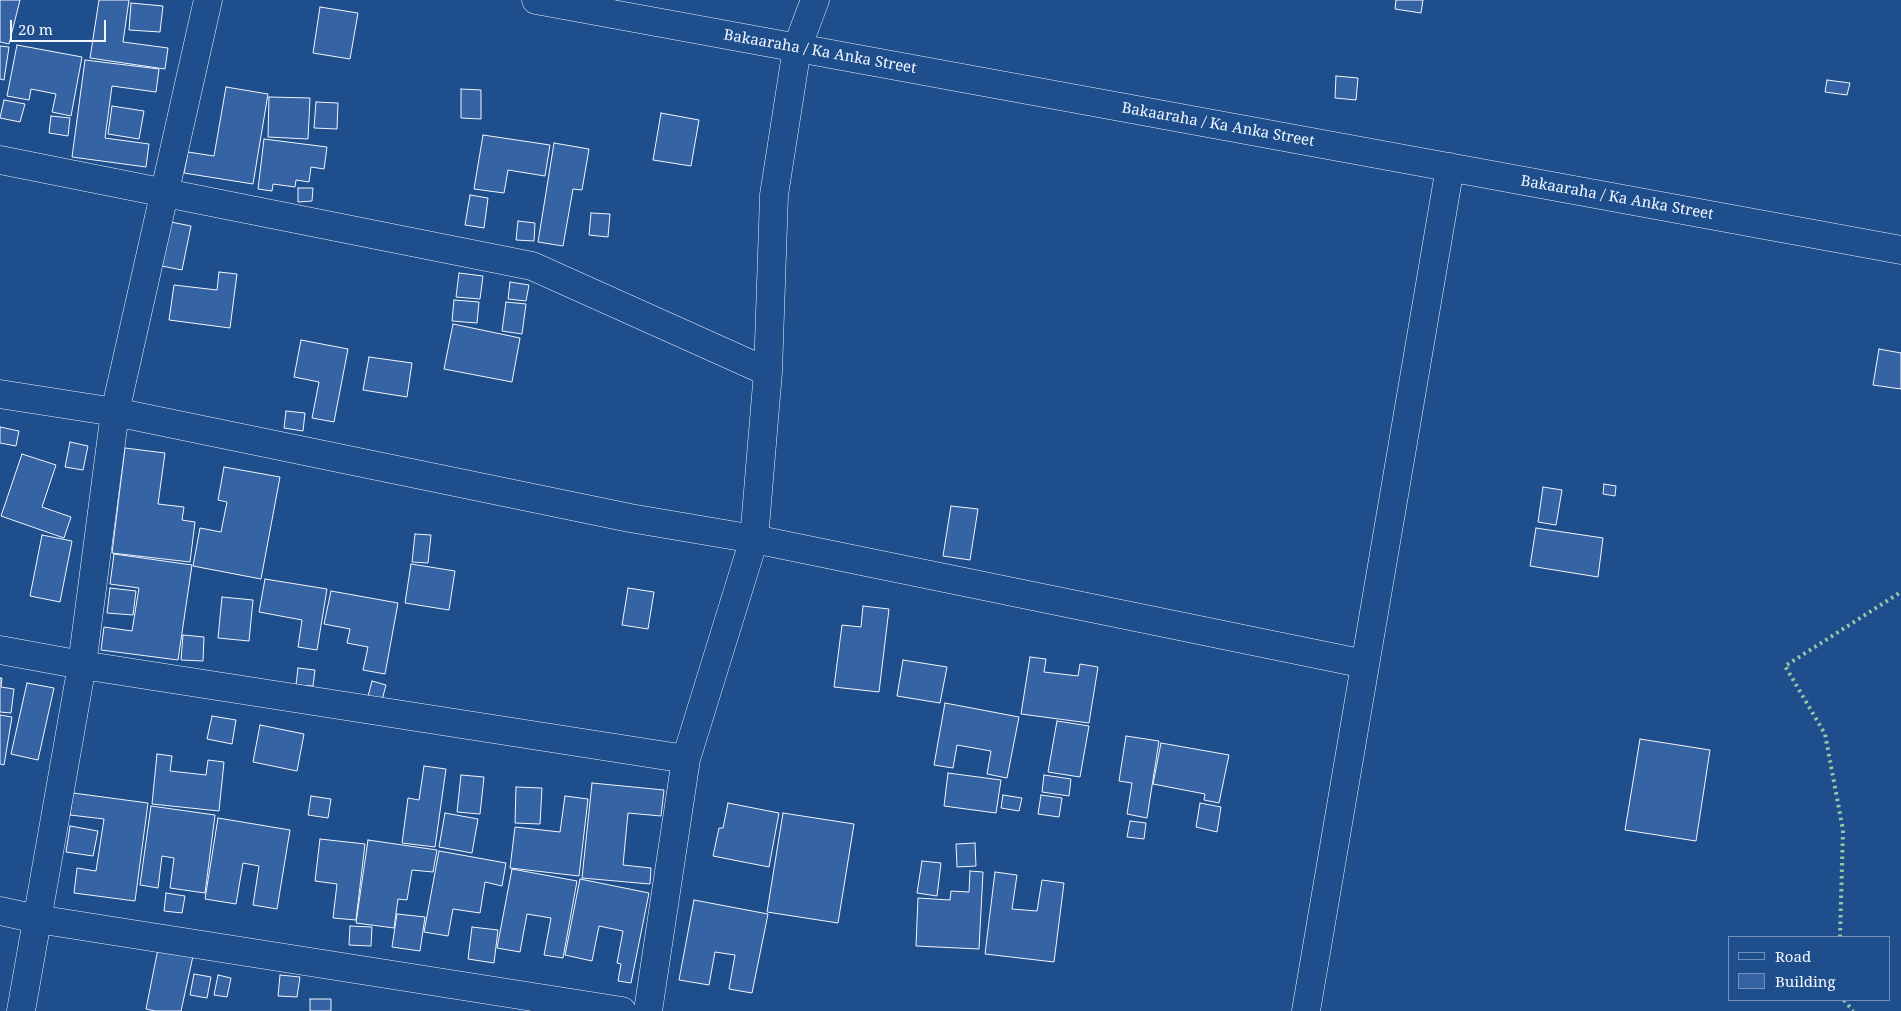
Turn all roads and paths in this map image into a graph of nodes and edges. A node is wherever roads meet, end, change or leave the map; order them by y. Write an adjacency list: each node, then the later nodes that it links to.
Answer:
1 (208, 0): 7 (street)
2 (536, 0): 4 (street, Bakaaraha / Ka Anka Street)
3 (815, 0): 4 (street)
4 (797, 48): 6 (street, Bakaaraha / Ka Anka Street); 9 (street)
5 (0, 160): 7 (street)
6 (1450, 168): 8 (street, Bakaaraha / Ka Anka Street); 14 (street)
7 (164, 193): 9 (street); 11 (street)
8 (1901, 250)
9 (768, 372): 12 (street)
10 (0, 394): 11 (street)
11 (115, 412): 12 (street); 15 (street)
12 (754, 539): 14 (street); 16 (street)
13 (0, 650): 15 (street)
14 (1365, 664): 22 (street)
15 (82, 665): 16 (street); 18 (street)
16 (686, 759): 21 (street)
17 (0, 911): 18 (street)
18 (37, 919): 19 (street); 20 (street)
19 (22, 1011)
20 (622, 1011)
21 (648, 1011)
22 (1306, 1011)

